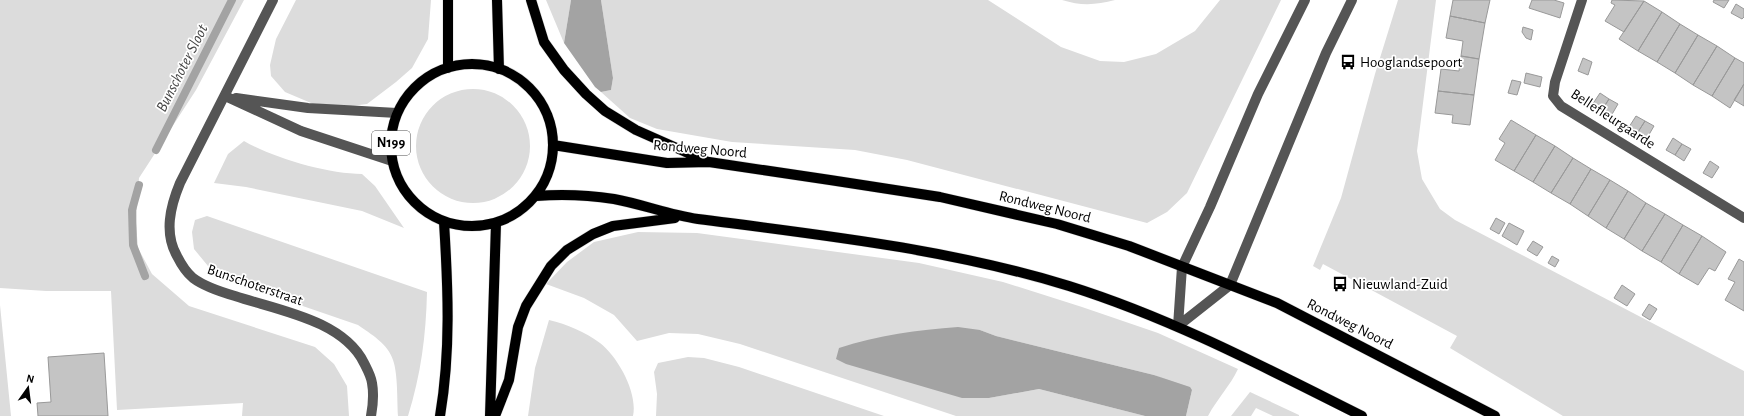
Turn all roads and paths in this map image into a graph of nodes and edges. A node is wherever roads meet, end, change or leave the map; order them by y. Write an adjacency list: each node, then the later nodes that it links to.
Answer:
1 (273, 0): 10 (street, Bunschoterstraat)
2 (448, 0): 8 (main road)
3 (497, 0): 9 (main road)
4 (531, 0): 14 (main road)
5 (1305, 0): 20 (street)
6 (1352, 0): 21 (street)
7 (1582, 0): 17 (street, Bellefleurgaarde)
8 (448, 68): 9 (main road, N199); 11 (main road, N199)
9 (499, 69): 12 (main road, N199)
10 (225, 96): 11 (street); 13 (street); 23 (street, Bunschoterstraat)
11 (397, 113): 13 (main road, N199)
12 (554, 145): 14 (main road, Rondweg Noord); 15 (main road, N199)
13 (392, 161): 18 (main road, N199)
14 (709, 162): 20 (main road, Rondweg Noord)
15 (536, 196): 16 (main road); 19 (main road, N199)
16 (680, 217): 22 (main road); 26 (main road)
17 (1744, 218)
18 (444, 222): 19 (main road, N199); 24 (main road)
19 (496, 223): 25 (main road)
20 (1182, 267): 21 (main road, Rondweg Noord); 22 (street)
21 (1230, 285): 22 (street); 28 (main road, Rondweg Noord)
22 (1178, 326): 27 (main road)
23 (372, 416)
24 (440, 416)
25 (490, 416)
26 (495, 416)
27 (1362, 416)
28 (1495, 416)

